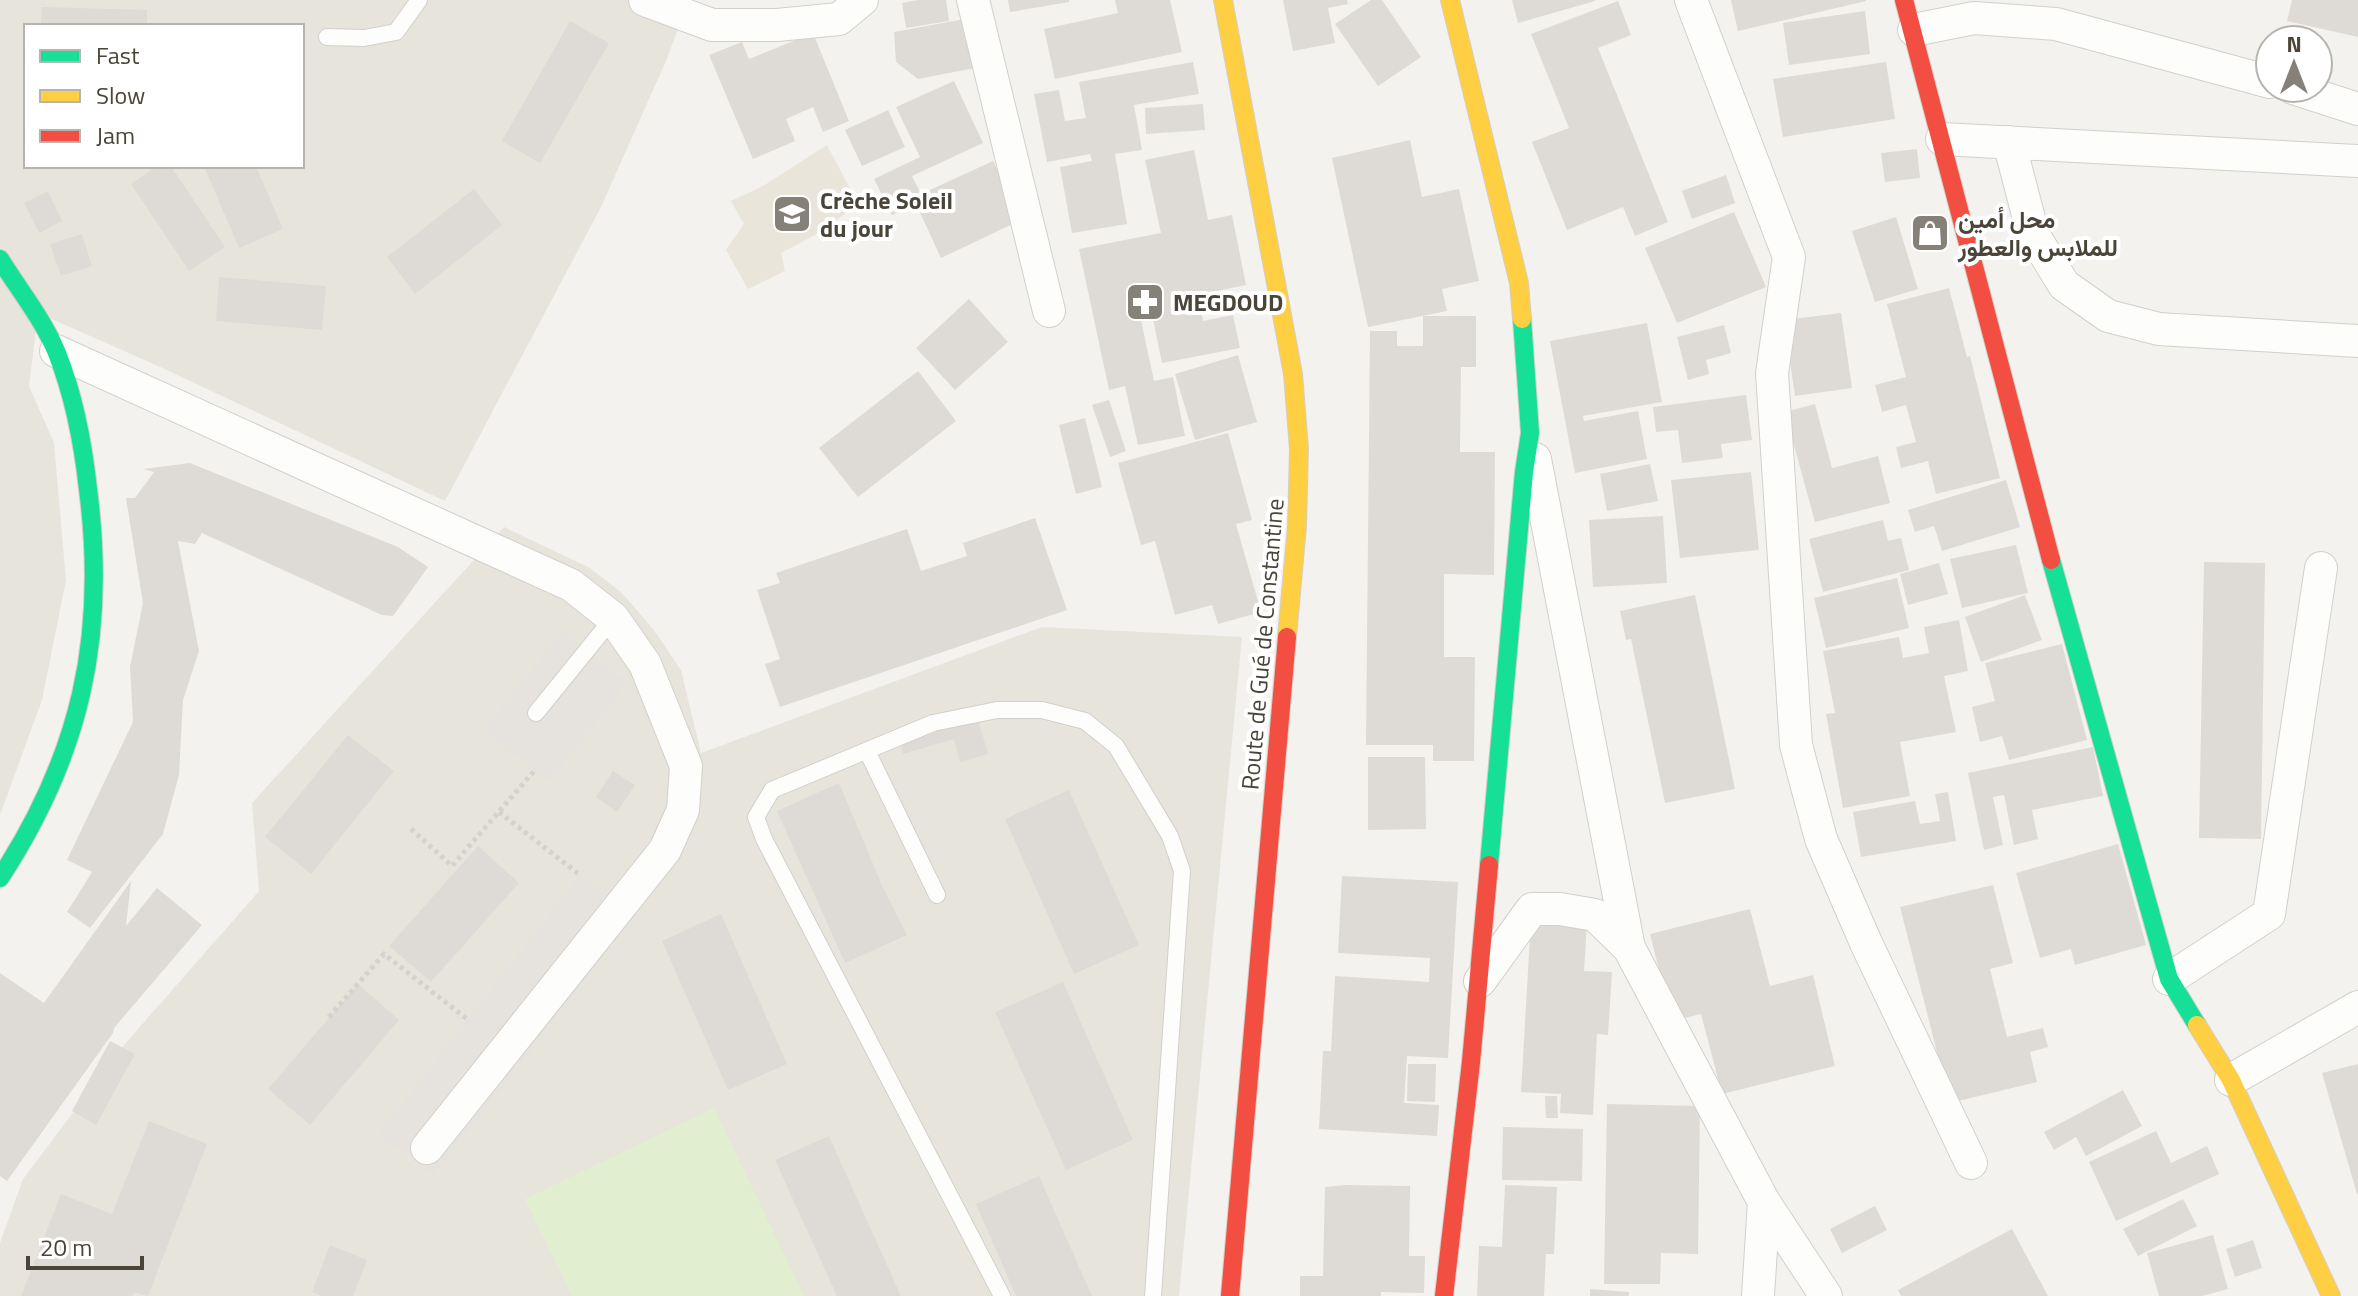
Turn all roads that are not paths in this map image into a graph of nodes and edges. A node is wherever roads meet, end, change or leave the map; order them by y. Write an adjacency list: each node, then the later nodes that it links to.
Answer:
1 (419, 0): 10 (lane)
2 (645, 0): 3 (street)
3 (862, 0)
4 (973, 0): 18 (street)
5 (1223, 0): 38 (street, Route de Gué de Constantine)
6 (1450, 0): 21 (street)
7 (1691, 0): 34 (street)
8 (1904, 0): 9 (street)
9 (1914, 30): 11 (street); 14 (street)
10 (327, 37)
11 (2254, 78)
12 (2334, 101): 13 (street)
13 (2358, 109)
14 (1942, 139): 15 (street); 29 (street)
15 (2009, 142): 16 (street); 19 (street)
16 (2358, 161)
17 (0, 259): 20 (street)
18 (1049, 311)
19 (2358, 341)
20 (56, 351): 23 (street); 26 (street)
21 (1530, 433): 28 (street); 30 (street)
22 (2321, 568): 29 (street)
23 (613, 618): 24 (lane); 33 (street)
24 (536, 713)
25 (867, 751): 27 (lane); 36 (lane); 37 (lane)
26 (0, 878)
27 (937, 895)
28 (1629, 948): 30 (street); 35 (street)
29 (2169, 979): 32 (street)
30 (1478, 984): 39 (street)
31 (2358, 1007): 32 (street)
32 (2231, 1080): 42 (street)
33 (427, 1148)
34 (1971, 1163)
35 (1764, 1202): 40 (street); 41 (street)
36 (1002, 1296)
37 (1153, 1296)
38 (1230, 1296)
39 (1444, 1296)
40 (1758, 1296)
41 (1826, 1296)
42 (2331, 1296)

